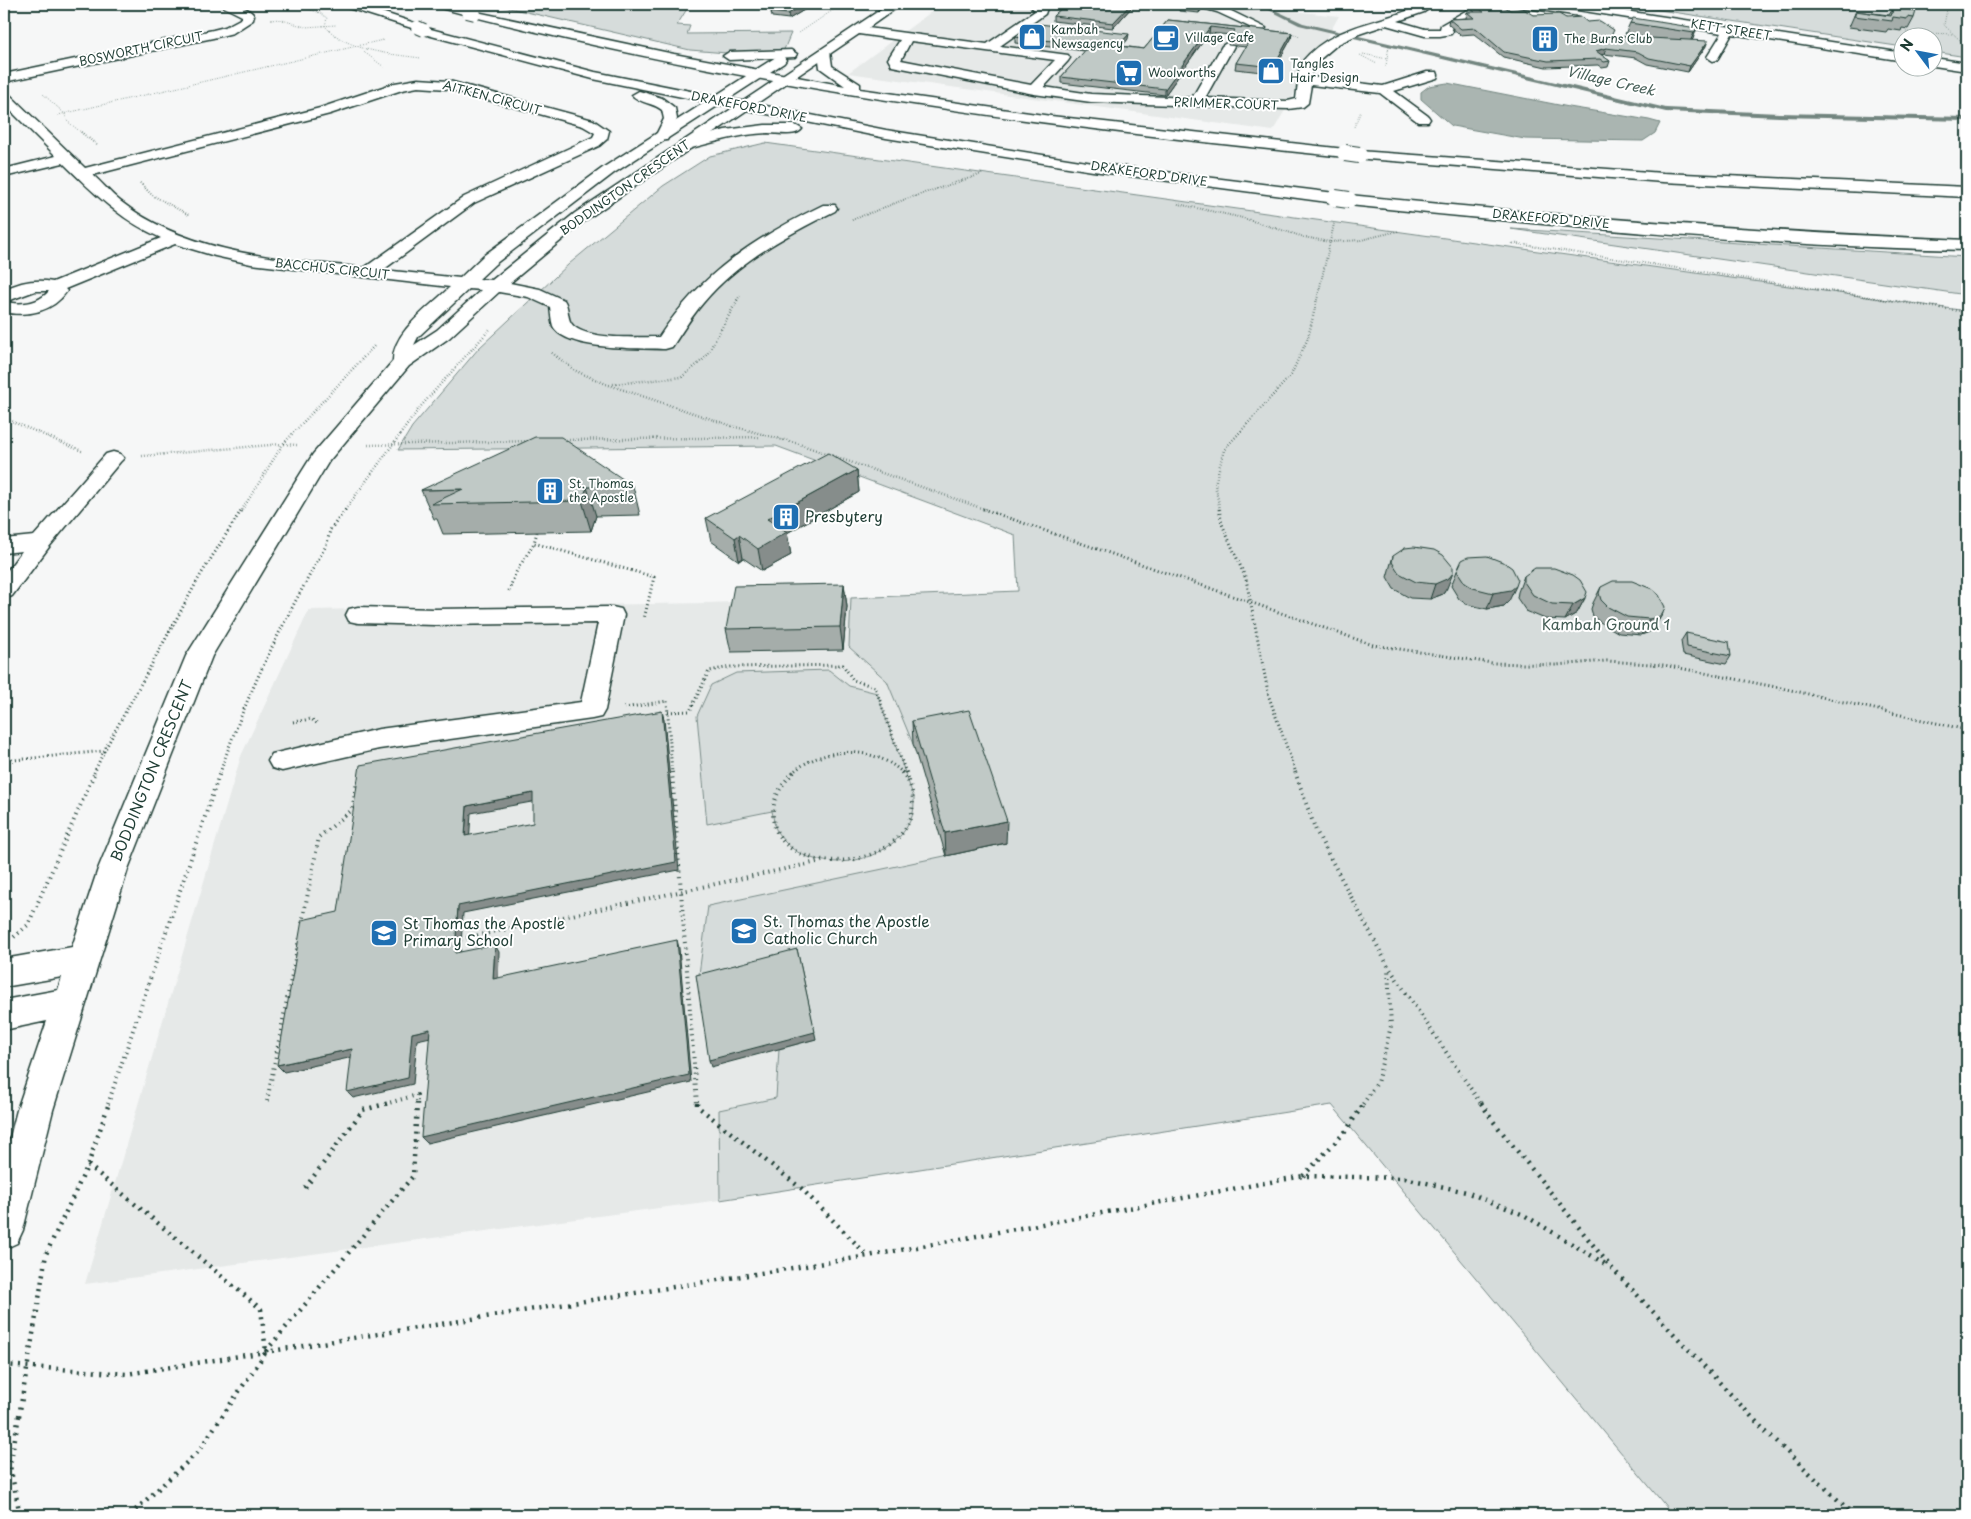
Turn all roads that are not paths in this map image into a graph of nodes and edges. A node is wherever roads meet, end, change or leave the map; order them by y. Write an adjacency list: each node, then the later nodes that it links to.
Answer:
1 (226, 4): 28 (main road, BOSWORTH CIRCUIT)
2 (346, 4): 27 (main road, DRAKEFORD DRIVE)
3 (437, 4): 17 (main road)
4 (896, 4): 14 (main road, BODDINGTON CRESCENT)
5 (1034, 4): 19 (main road)
6 (1200, 4): 13 (main road)
7 (1429, 4): 10 (main road, PRIMMER COURT)
8 (1559, 4): 9 (main road, KETT STREET)
9 (1624, 14): 12 (main road); 15 (main road, KETT STREET)
10 (1386, 21): 11 (main road); 30 (main road, PRIMMER COURT)
11 (1585, 22)
12 (1613, 26)
13 (1260, 28)
14 (856, 30): 16 (main road); 20 (main road, BODDINGTON CRESCENT)
15 (1729, 30): 21 (main road, KETT STREET); 22 (main road)
16 (908, 37): 19 (main road); 32 (main road, PRIMMER COURT)
17 (618, 46): 25 (main road); 25 (main road, BODDINGTON CRESCENT)
18 (1228, 46): 36 (main road)
19 (989, 48): 32 (main road)
20 (824, 52): 29 (main road, BODDINGTON CRESCENT); 33 (main road)
21 (1894, 55)
22 (1713, 57)
23 (1944, 64): 24 (main road)
24 (1967, 67)
25 (758, 74): 29 (main road); 35 (main road, BODDINGTON CRESCENT)
26 (1432, 74): 31 (main road)
27 (593, 75): 35 (main road, DRAKEFORD DRIVE); 40 (main road)
28 (4, 78)
29 (784, 78): 33 (main road); 37 (main road, BODDINGTON CRESCENT)
30 (1304, 80): 31 (main road); 36 (main road, PRIMMER COURT)
31 (1382, 89): 38 (main road)
32 (1034, 90): 36 (main road, PRIMMER COURT)
33 (874, 95): 45 (main road)
34 (4, 97): 42 (main road, BACCHUS CIRCUIT)
35 (717, 101): 37 (main road, DRAKEFORD DRIVE); 40 (main road, BODDINGTON CRESCENT)
36 (1196, 103)
37 (745, 106): 39 (main road, DRAKEFORD DRIVE); 41 (main road, BODDINGTON CRESCENT)
38 (1423, 119)
39 (886, 134): 41 (main road); 48 (main road, DRAKEFORD DRIVE)
40 (662, 137): 50 (main road, BODDINGTON CRESCENT)
41 (684, 146): 52 (main road, BODDINGTON CRESCENT)
42 (66, 158): 43 (main road, BACCHUS CIRCUIT); 44 (main road)
43 (82, 173): 47 (main road, BACCHUS CIRCUIT); 49 (main road, AITKEN CIRCUIT)
44 (4, 174)
45 (1967, 192)
46 (829, 208): 52 (main road, BACCHUS CIRCUIT)
47 (173, 239): 49 (main road, BACCHUS CIRCUIT); 51 (main road)
48 (1967, 245)
49 (367, 273): 50 (main road, BACCHUS CIRCUIT)
50 (463, 283): 52 (main road, BACCHUS CIRCUIT); 55 (main road, BODDINGTON CRESCENT)
51 (55, 287): 53 (main road); 54 (main road)
52 (494, 287): 55 (main road, BODDINGTON CRESCENT)
53 (4, 297)
54 (4, 307)
55 (402, 362): 62 (main road, BODDINGTON CRESCENT)
56 (113, 458): 57 (main road)
57 (41, 542): 58 (main road); 59 (main road)
58 (4, 546)
59 (4, 591)
60 (358, 615): 61 (main road)
61 (282, 761)
62 (84, 959): 63 (main road); 64 (main road, BODDINGTON CRESCENT)
63 (4, 973)
64 (70, 1002): 65 (main road); 66 (main road, BODDINGTON CRESCENT)
65 (4, 1015)
66 (4, 1230)

